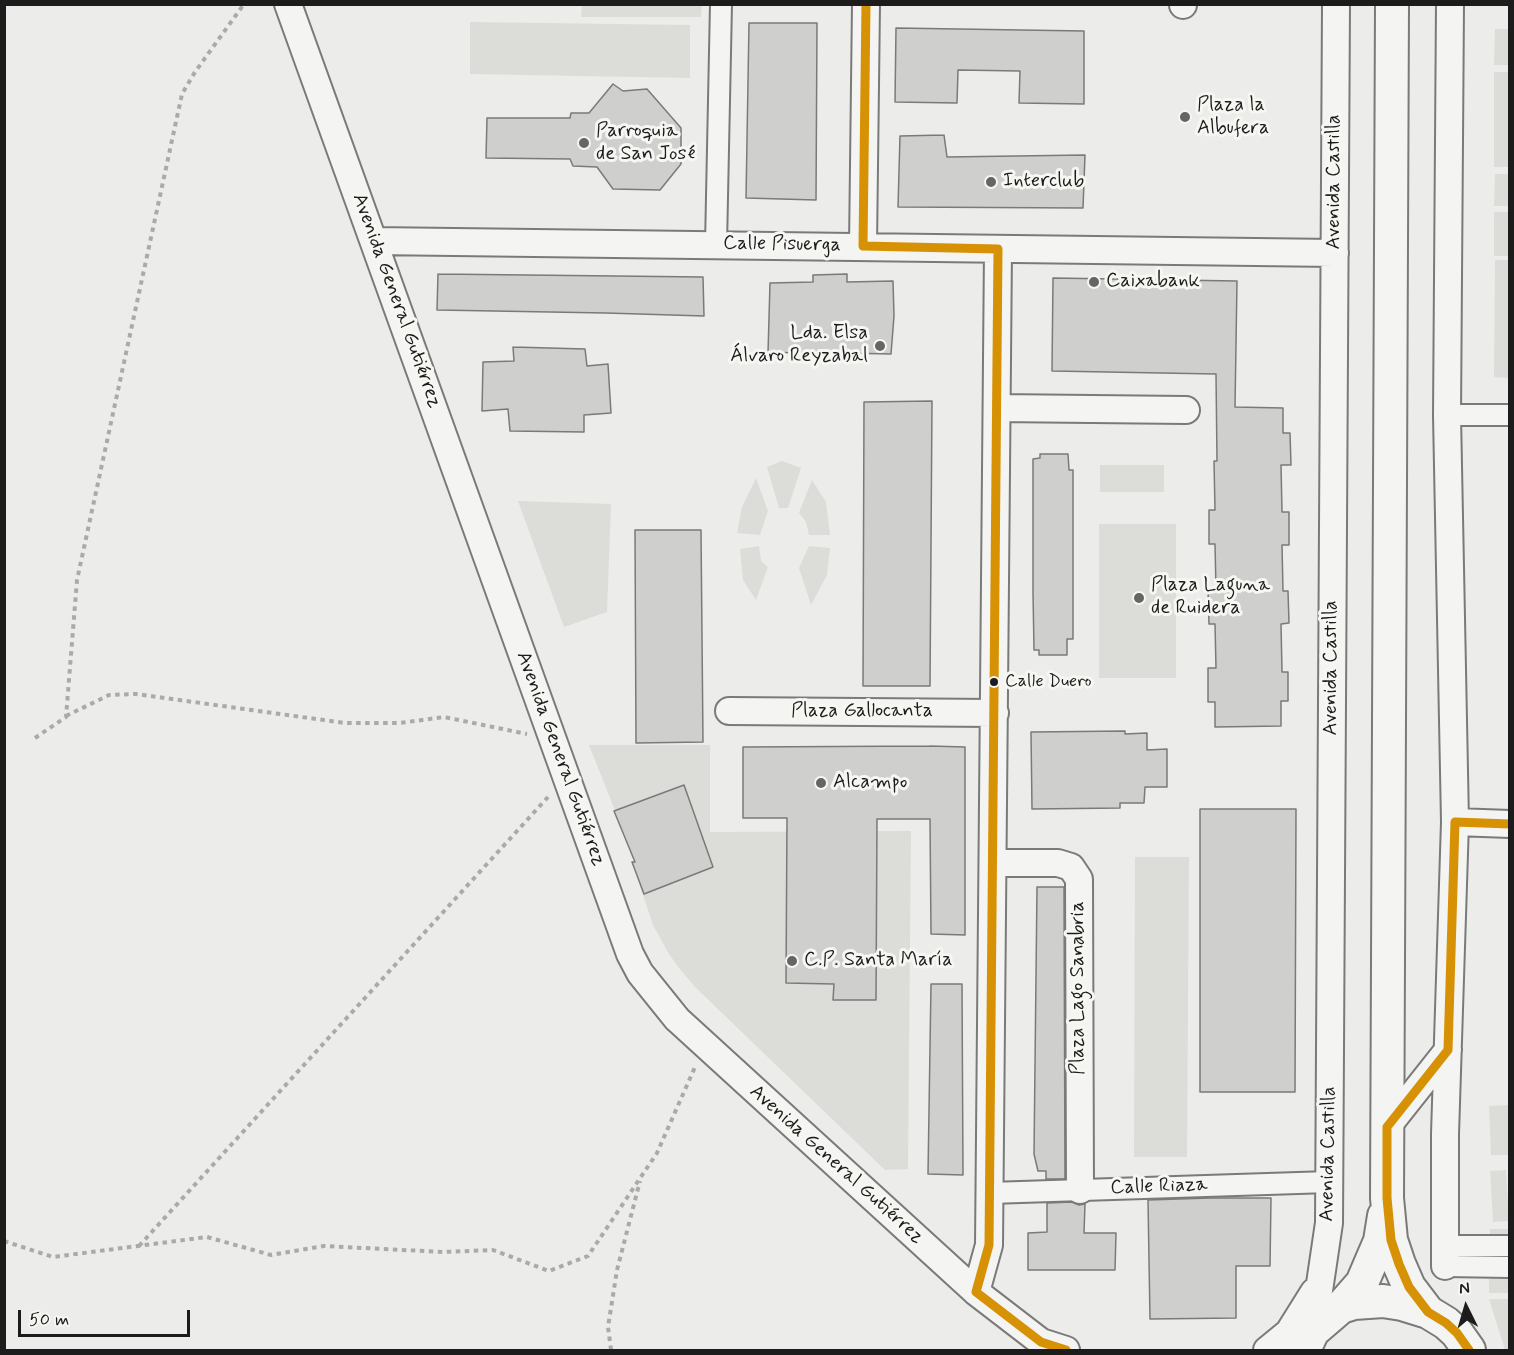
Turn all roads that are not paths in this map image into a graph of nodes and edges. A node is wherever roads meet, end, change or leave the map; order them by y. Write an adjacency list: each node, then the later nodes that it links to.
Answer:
1 (288, 4): 7 (street, Avenida General Gutiérrez)
2 (721, 4): 8 (street)
3 (866, 4): 9 (street)
4 (1336, 4): 11 (street, Avenida Castilla)
5 (1392, 4): 22 (street)
6 (1450, 4): 14 (street)
7 (374, 241): 8 (street, Calle Pisuerga); 31 (street, Avenida General Gutiérrez)
8 (716, 245): 9 (street, Calle Pisuerga)
9 (863, 246): 10 (street, Calle Pisuerga)
10 (998, 249): 11 (street, Calle Pisuerga); 12 (street)
11 (1335, 253): 23 (street, Avenida Castilla)
12 (997, 408): 13 (street); 17 (street)
13 (1186, 410)
14 (1447, 415): 15 (street); 18 (street)
15 (1509, 415)
16 (729, 711): 17 (street, Plaza Gallocanta)
17 (995, 713): 20 (street)
18 (1455, 822): 19 (street); 21 (street)
19 (1509, 824)
20 (993, 863): 24 (street, Plaza Lago Sanabria); 25 (street)
21 (1448, 1050): 22 (street); 28 (street)
22 (1388, 1127): 26 (street)
23 (1329, 1182): 24 (street, Calle Riaza); 30 (street, Avenida Castilla)
24 (1080, 1190): 25 (street, Calle Riaza)
25 (990, 1193): 31 (street)
26 (1387, 1198): 32 (street); 33 (street)
27 (1509, 1246): 28 (street)
28 (1445, 1256): 29 (street)
29 (1509, 1267)
30 (1320, 1281): 34 (street, Avenida Castilla); 36 (street)
31 (976, 1292): 35 (street, Avenida General Gutiérrez)
32 (1341, 1307): 33 (street); 34 (street)
33 (1428, 1312): 37 (street)
34 (1306, 1345)
35 (1066, 1350)
36 (1267, 1350)
37 (1469, 1350)

